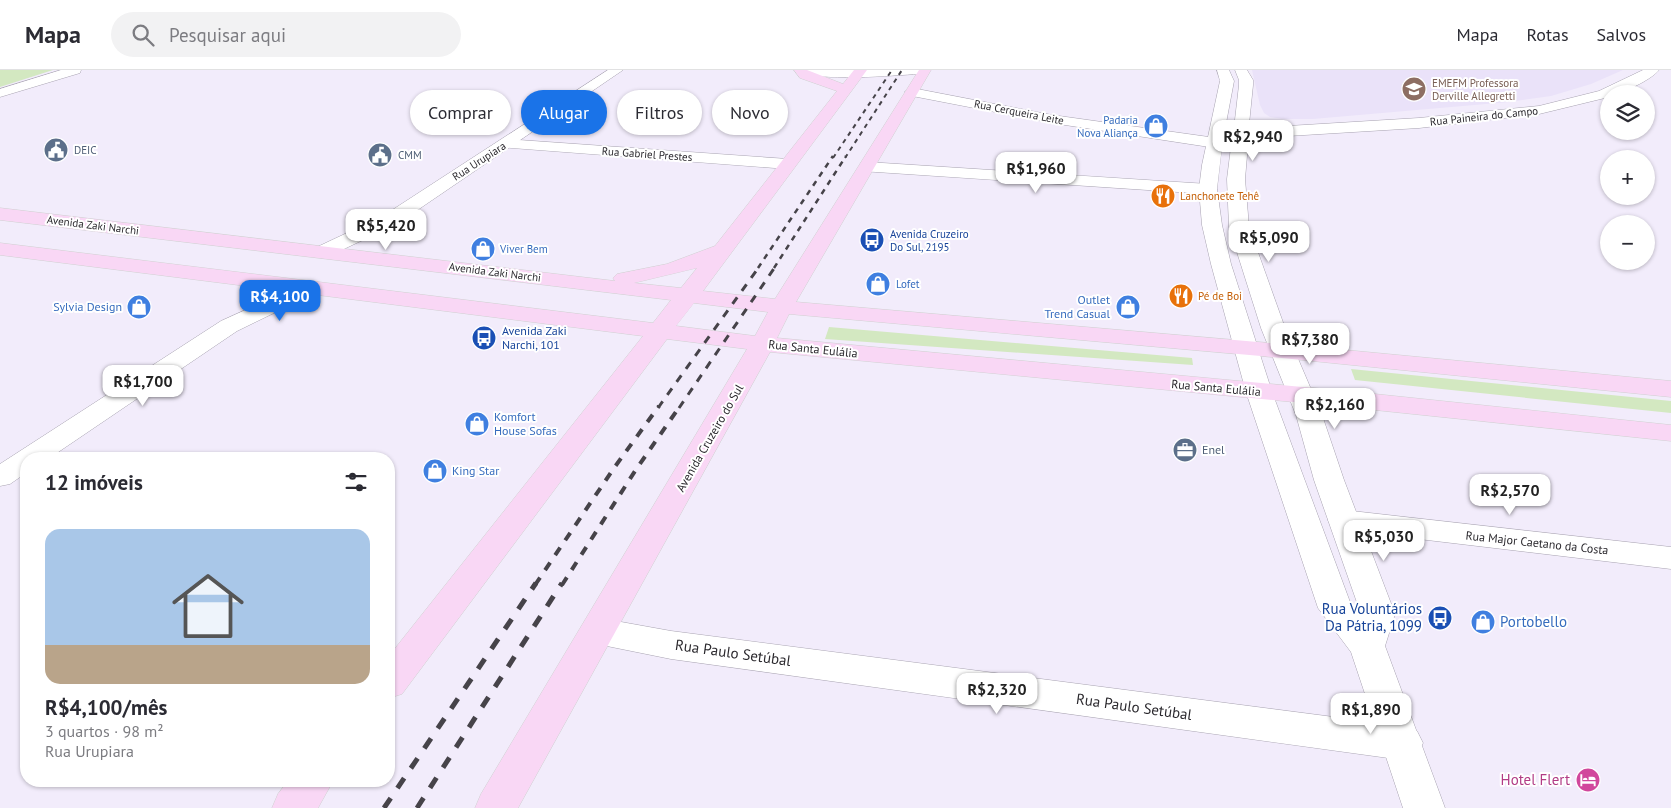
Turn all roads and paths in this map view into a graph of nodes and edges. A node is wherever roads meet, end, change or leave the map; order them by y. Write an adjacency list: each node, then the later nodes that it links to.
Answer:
1 (74, 70): 13 (street)
2 (617, 70): 18 (street, Rua Urupiara)
3 (800, 70): 11 (main road)
4 (807, 70): 10 (street)
5 (918, 70): 10 (street)
6 (925, 70): 12 (main road, Avenida Cruzeiro do Sul)
7 (1223, 70): 17 (street)
8 (1241, 70): 14 (street)
9 (1653, 70): 15 (street, Rua Paineira do Campo)
10 (859, 72): 11 (main road)
11 (846, 90): 19 (main road)
12 (912, 92): 17 (street, Rua Cerqueira Leite); 20 (main road, Avenida Cruzeiro do Sul)
13 (0, 93)
14 (1242, 116): 15 (street, Rua Paineira do Campo); 16 (street)
15 (1307, 129): 16 (street, Rua Paineira do Campo)
16 (1241, 141): 17 (street, Rua Cerqueira Leite); 22 (street)
17 (1216, 143): 21 (street)
18 (505, 144): 19 (street, Rua Gabriel Prestes); 24 (street, Rua Urupiara)
19 (788, 164): 25 (main road)
20 (867, 166): 21 (street); 39 (main road, Avenida Cruzeiro do Sul)
21 (1209, 199): 22 (street); 31 (street)
22 (1237, 211): 32 (street)
23 (0, 214): 27 (main road, Avenida Zaki Narchi)
24 (390, 220): 28 (street, Rua Urupiara); 29 (street, Rua Urupiara)
25 (725, 248): 33 (main road); 38 (main road)
26 (0, 249): 34 (main road)
27 (298, 249): 28 (main road, Avenida Zaki Narchi); 34 (main road)
28 (322, 252): 29 (main road, Avenida Zaki Narchi)
29 (354, 256): 30 (main road, Avenida Zaki Narchi)
30 (384, 259): 33 (main road, Avenida Zaki Narchi); 37 (main road)
31 (1221, 264): 32 (street); 43 (street)
32 (1251, 266): 44 (street)
33 (557, 280): 38 (main road, Avenida Zaki Narchi)
34 (255, 281): 35 (main road)
35 (277, 284): 36 (main road); 40 (street)
36 (307, 288): 37 (main road); 40 (street)
37 (339, 292): 41 (main road)
38 (688, 296): 39 (main road, Avenida Zaki Narchi); 41 (main road)
39 (782, 307): 42 (main road, Avenida Cruzeiro do Sul); 43 (main road)
40 (236, 322): 49 (street)
41 (661, 332): 42 (main road); 56 (main road)
42 (762, 344): 46 (main road, Rua Santa Eulália); 54 (main road, Avenida Cruzeiro do Sul)
43 (1247, 348): 44 (main road); 46 (street)
44 (1282, 350): 45 (main road); 47 (street)
45 (1671, 389)
46 (1259, 392): 47 (main road, Rua Santa Eulália); 55 (street)
47 (1300, 395): 48 (main road, Rua Santa Eulália); 52 (street)
48 (1671, 433)
49 (38, 452)
50 (20, 464): 51 (street)
51 (0, 477)
52 (1343, 520): 53 (street, Rua Major Caetano da Costa); 55 (street)
53 (1671, 558)
54 (599, 632): 57 (street, Rua Paulo Setúbal); 60 (main road, Avenida Cruzeiro do Sul)
55 (1367, 646): 57 (street)
56 (395, 675)
57 (1403, 743): 61 (street)
58 (308, 787): 59 (main road)
59 (292, 808)
60 (496, 808)
61 (1424, 808)

